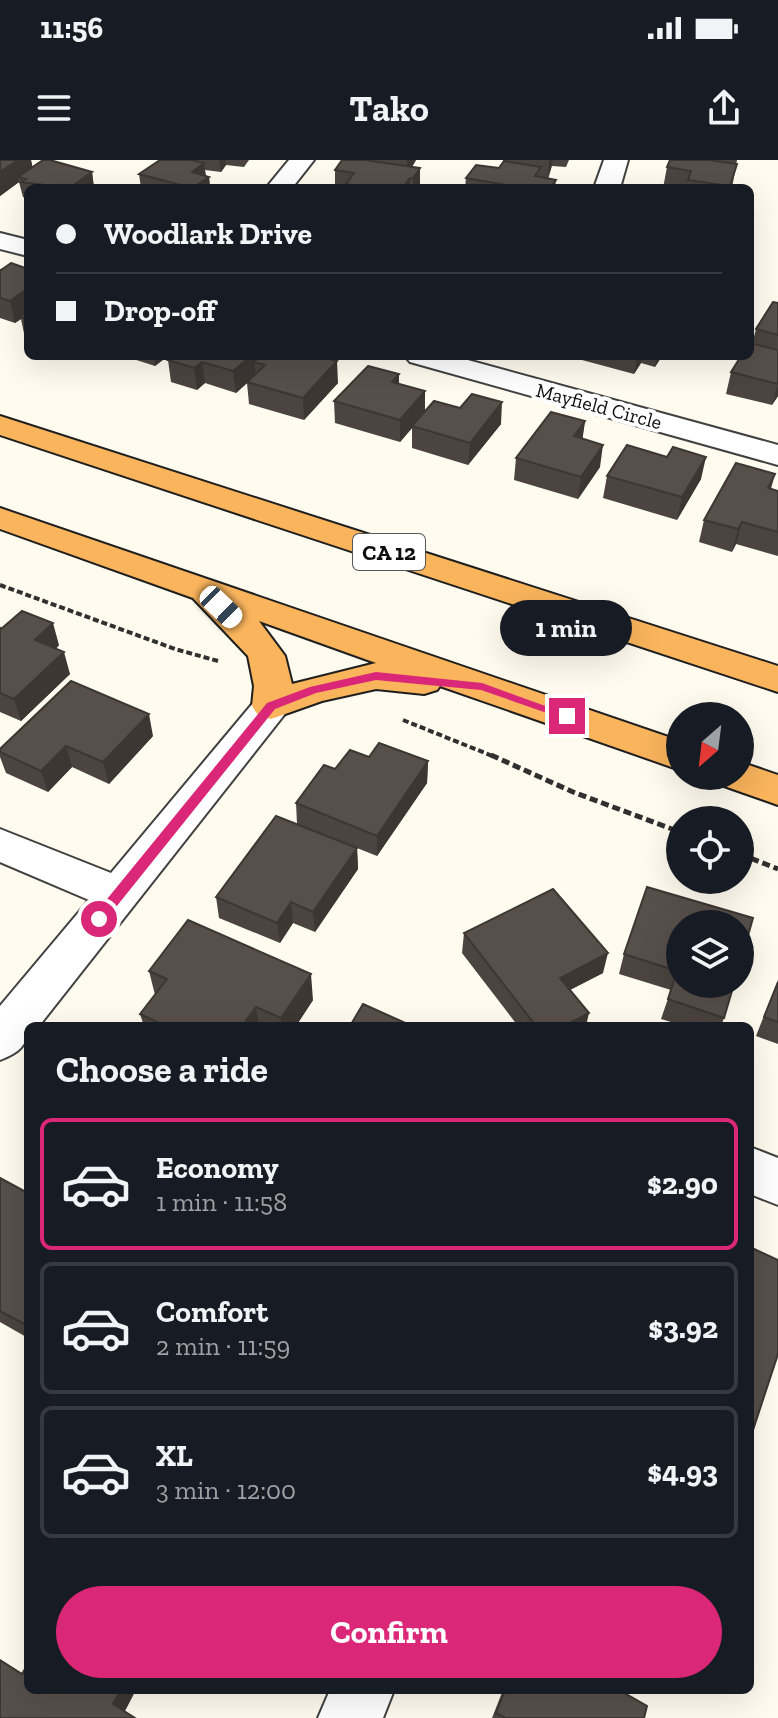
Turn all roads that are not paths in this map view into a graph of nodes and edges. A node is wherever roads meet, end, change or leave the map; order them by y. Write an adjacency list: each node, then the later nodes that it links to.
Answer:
1 (302, 160): 3 (street)
2 (616, 160): 4 (street)
3 (282, 184)
4 (608, 184)
5 (0, 241): 6 (street)
6 (24, 247)
7 (453, 360): 8 (street, Mayfield Circle)
8 (478, 363): 10 (street, Mayfield Circle)
9 (0, 425): 13 (highway, CA 12)
10 (778, 455)
11 (0, 518): 12 (highway)
12 (201, 588): 14 (highway); 15 (highway)
13 (778, 679)
14 (482, 686): 15 (highway); 16 (highway)
15 (271, 706): 20 (street)
16 (666, 751)
17 (754, 782): 18 (highway)
18 (778, 790)
19 (0, 845): 20 (street)
20 (119, 894): 21 (street)
21 (0, 1040)
22 (754, 1172): 23 (street)
23 (778, 1182)
24 (361, 1694): 25 (street)
25 (350, 1718)

